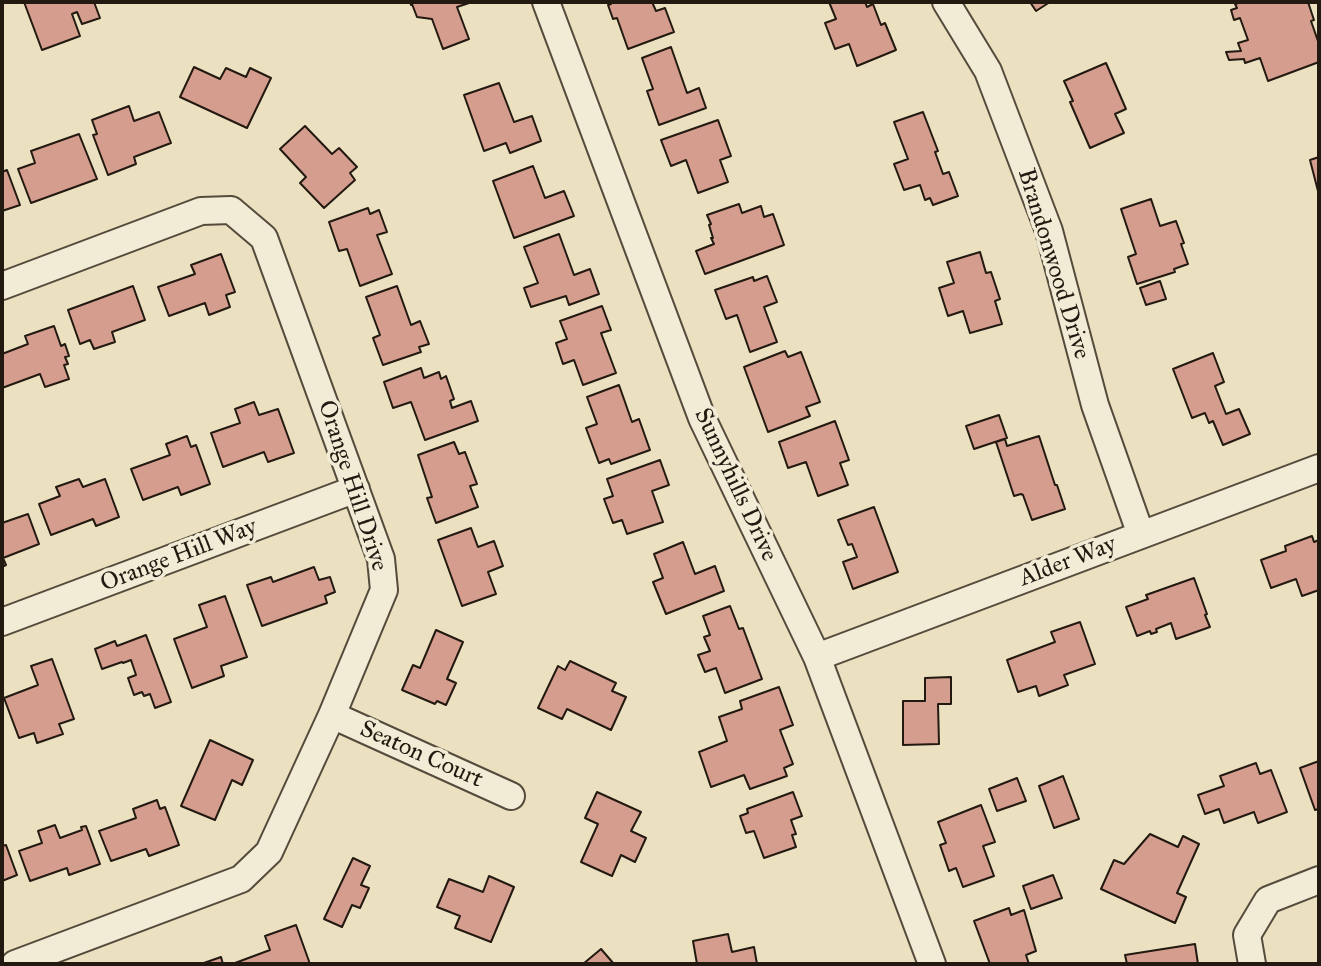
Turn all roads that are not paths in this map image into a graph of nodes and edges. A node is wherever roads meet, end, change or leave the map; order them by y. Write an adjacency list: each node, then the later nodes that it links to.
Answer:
1 (546, 2): 8 (street, Sunnyhills Drive)
2 (946, 2): 6 (street, Brandonwood Drive)
3 (2, 286): 5 (street, Orange Hill Drive)
4 (1319, 468): 6 (street, Alder Way)
5 (356, 489): 7 (street, Orange Hill Way); 9 (street, Orange Hill Drive)
6 (1141, 535): 8 (street, Alder Way)
7 (2, 622)
8 (817, 657): 13 (street, Sunnyhills Drive)
9 (332, 715): 10 (street, Seaton Court); 12 (street, Orange Hill Drive)
10 (511, 796)
11 (1319, 880): 14 (street)
12 (15, 964)
13 (932, 964)
14 (1252, 964)

